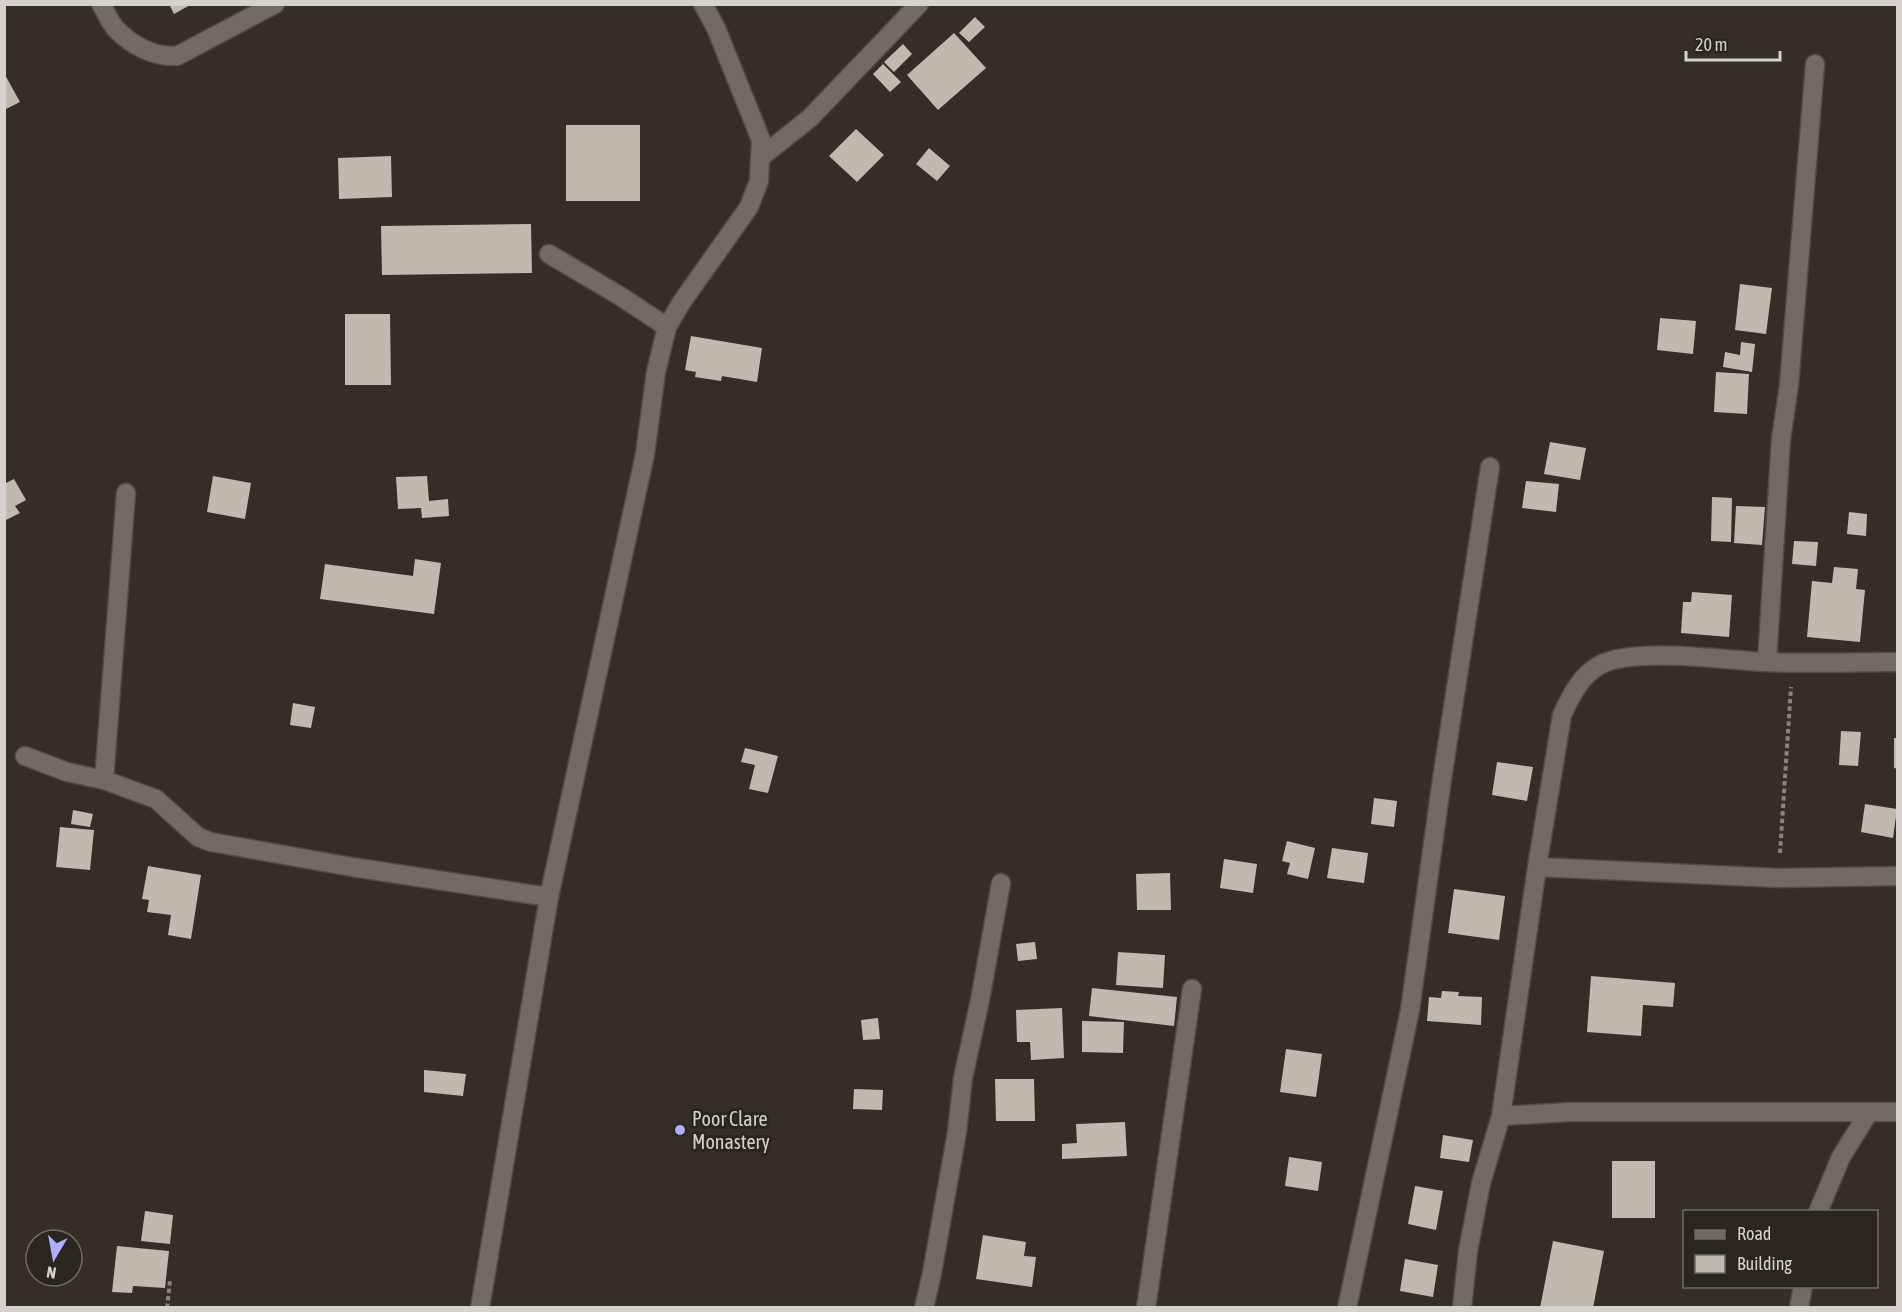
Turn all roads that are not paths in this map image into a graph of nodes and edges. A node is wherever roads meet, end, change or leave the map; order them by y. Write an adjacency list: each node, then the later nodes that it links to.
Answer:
1 (101, 4): 2 (street)
2 (275, 4)
3 (703, 4): 6 (street)
4 (919, 4): 6 (street)
5 (1815, 64): 11 (street)
6 (761, 157): 8 (street)
7 (549, 255): 8 (street)
8 (667, 327): 18 (street)
9 (1490, 468): 28 (street)
10 (126, 493): 14 (street)
11 (1767, 662): 12 (street); 15 (street)
12 (1898, 662)
13 (25, 756): 14 (street)
14 (104, 780): 18 (street)
15 (1537, 867): 16 (street); 22 (street)
16 (1898, 876)
17 (1001, 883): 26 (street)
18 (549, 897): 25 (street)
19 (1192, 989): 27 (street)
20 (1869, 1112): 21 (street); 22 (street); 23 (street)
21 (1898, 1112)
22 (1501, 1116): 29 (street)
23 (1819, 1210)
24 (1803, 1288): 30 (street)
25 (480, 1308)
26 (924, 1308)
27 (1146, 1308)
28 (1347, 1308)
29 (1462, 1308)
30 (1799, 1308)

